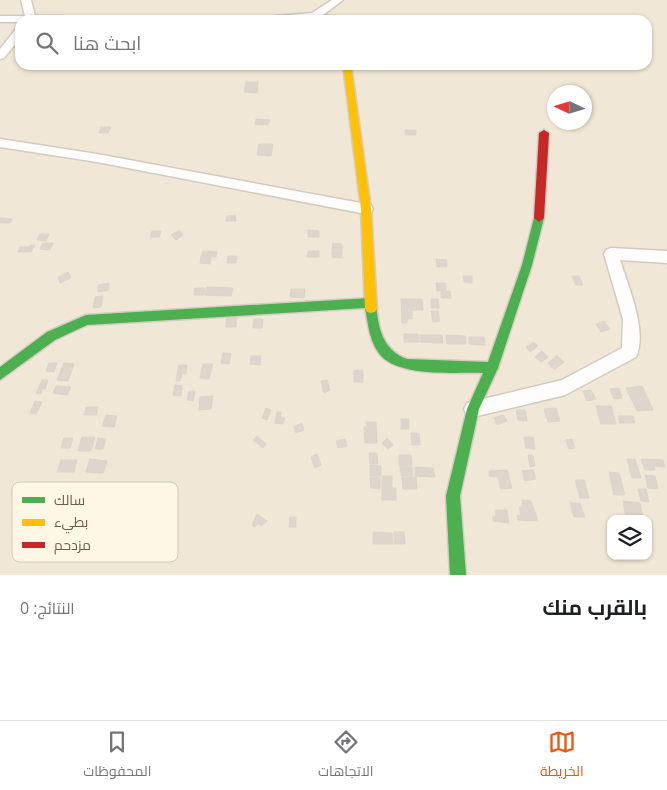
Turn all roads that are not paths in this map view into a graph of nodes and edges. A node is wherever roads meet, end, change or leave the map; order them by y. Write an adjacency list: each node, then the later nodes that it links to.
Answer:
1 (26, 0): 3 (street)
2 (338, 0): 4 (street)
3 (29, 15)
4 (317, 15)
5 (0, 19): 6 (street)
6 (15, 19)
7 (15, 37): 8 (street)
8 (0, 56)
9 (348, 70): 12 (street)
10 (544, 133): 15 (street)
11 (0, 142): 12 (street)
12 (366, 209): 14 (street)
13 (667, 257): 17 (street)
14 (370, 303): 15 (street); 16 (street)
15 (492, 368): 17 (street)
16 (0, 374)
17 (473, 409): 18 (street)
18 (458, 575)

